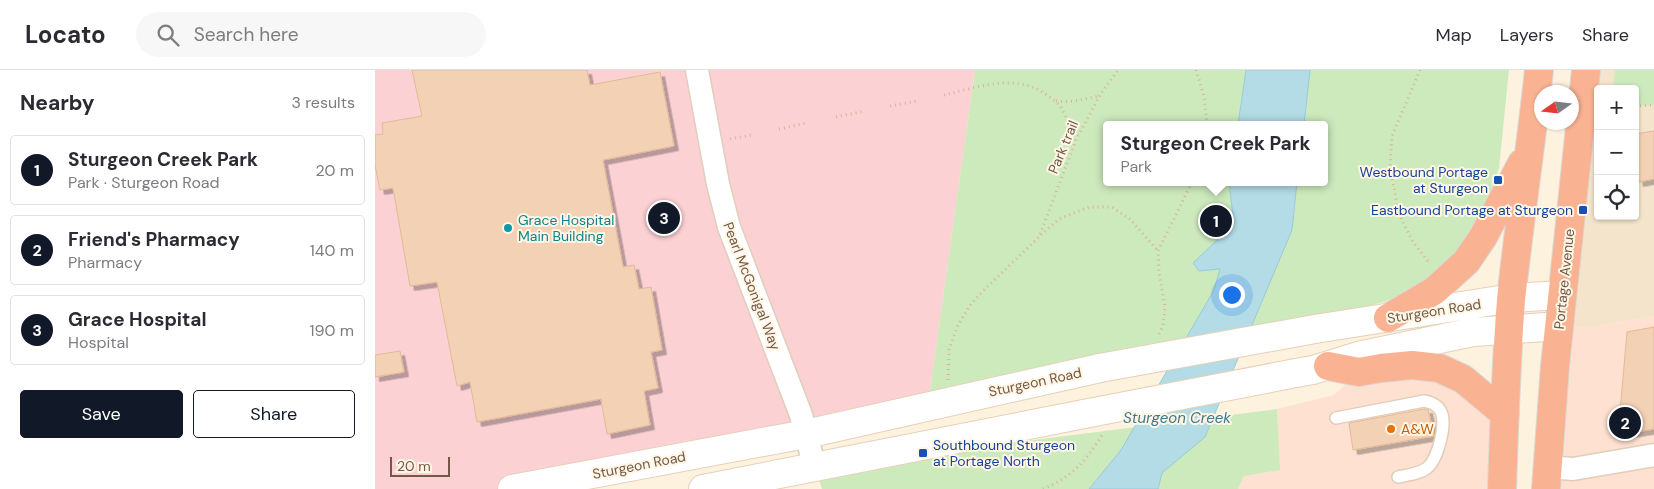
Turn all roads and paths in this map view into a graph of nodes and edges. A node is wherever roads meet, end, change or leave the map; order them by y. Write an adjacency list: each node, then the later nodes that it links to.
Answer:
1 (697, 70): 35 (street, Pearl McGonigal Way)
2 (1118, 70): 8 (path, Park trail)
3 (1196, 70): 16 (path)
4 (1420, 70): 25 (path)
5 (1539, 70): 22 (highway)
6 (1586, 70): 26 (highway, Portage Avenue)
7 (944, 95): 9 (path)
8 (1100, 95): 9 (path); 21 (path, Park trail)
9 (1053, 100): 21 (path)
10 (917, 101): 12 (path)
11 (1654, 105): 13 (path)
12 (890, 106)
13 (1639, 106)
14 (865, 111): 15 (path)
15 (836, 117)
16 (1207, 121)
17 (807, 123): 18 (path)
18 (779, 129)
19 (751, 135): 20 (path)
20 (723, 140)
21 (1075, 143): 23 (path, Park trail)
22 (1531, 146): 27 (highway); 28 (highway)
23 (1039, 237): 24 (path, Park trail); 32 (path, Park trail)
24 (1158, 251)
25 (1434, 270)
26 (1562, 295): 27 (main road, Sturgeon Road); 29 (highway, Portage Avenue)
27 (1512, 298): 28 (main road, Sturgeon Road); 30 (highway)
28 (1388, 318): 35 (main road, Sturgeon Road, bridge)
29 (1559, 326): 30 (main road, Sturgeon Road); 39 (highway, Portage Avenue)
30 (1509, 329): 31 (main road, Sturgeon Road); 33 (highway)
31 (1328, 366): 33 (highway); 37 (main road, Sturgeon Road, bridge)
32 (948, 386)
33 (1505, 414): 42 (highway)
34 (1335, 418): 38 (lane)
35 (806, 434): 37 (street, Pearl McGonigal Way); 40 (main road, Sturgeon Road)
36 (1654, 455): 39 (street)
37 (815, 468): 41 (main road, Sturgeon Road)
38 (1398, 477)
39 (1546, 478)
40 (512, 489)
41 (703, 489)
42 (1502, 489)

